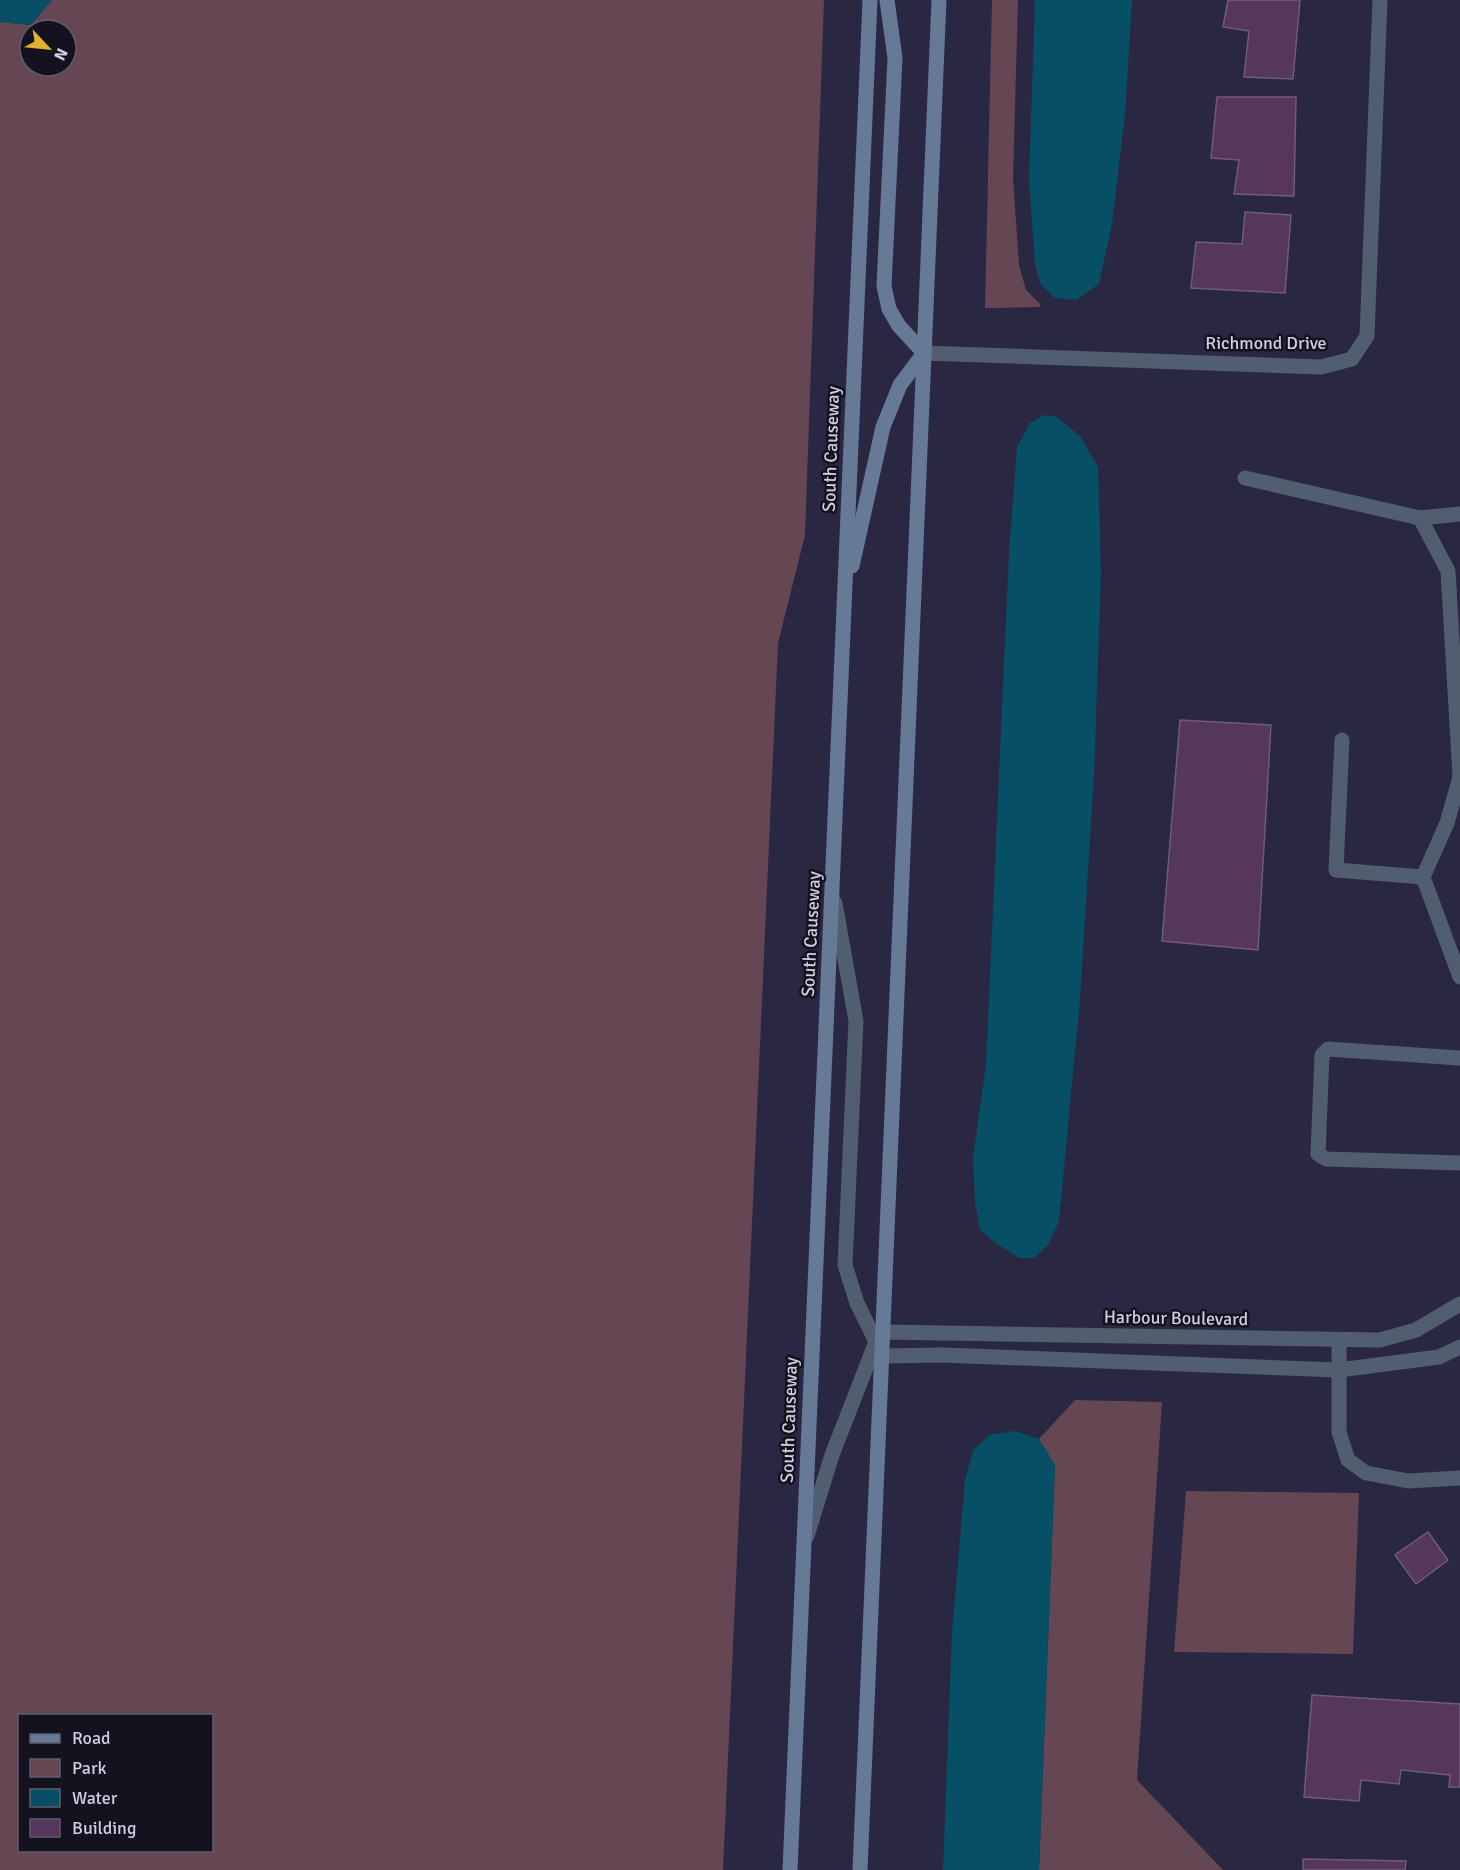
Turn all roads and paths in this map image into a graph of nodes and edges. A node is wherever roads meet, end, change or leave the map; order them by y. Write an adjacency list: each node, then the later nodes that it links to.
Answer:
1 (870, 0): 9 (main road, South Causeway)
2 (887, 0): 5 (main road)
3 (939, 0): 5 (main road)
4 (1380, 0): 5 (street, Richmond Drive)
5 (924, 353): 9 (main road); 20 (main road)
6 (1245, 478): 8 (street)
7 (1460, 514): 8 (street)
8 (1420, 518): 11 (street)
9 (844, 604): 15 (main road, South Causeway)
10 (1342, 740): 14 (street)
11 (1460, 776): 13 (street)
12 (1460, 810): 13 (street)
13 (1447, 823): 14 (street)
14 (1423, 877): 16 (street)
15 (832, 888): 20 (street); 26 (main road, South Causeway)
16 (1460, 976)
17 (1460, 1058): 18 (street)
18 (1460, 1163)
19 (1460, 1304): 21 (street, Harbour Boulevard)
20 (880, 1337): 21 (street, Harbour Boulevard); 23 (main road); 26 (street)
21 (1339, 1340): 24 (street)
22 (1460, 1347): 24 (street)
23 (883, 1356): 24 (street); 28 (main road)
24 (1339, 1370): 25 (street)
25 (1460, 1478)
26 (803, 1546): 27 (main road, South Causeway)
27 (790, 1870)
28 (860, 1870)

